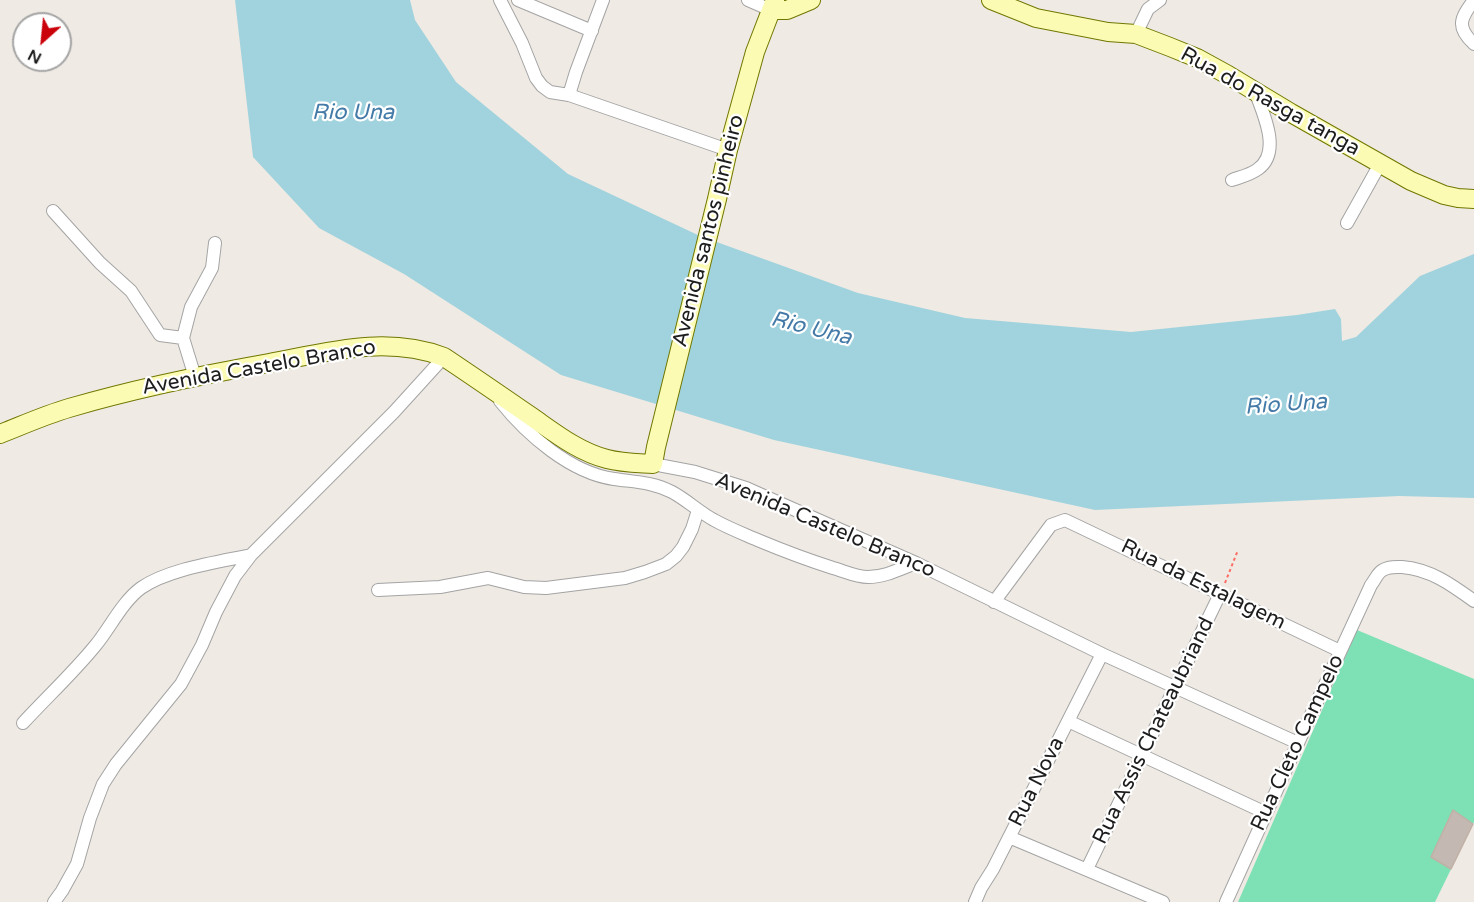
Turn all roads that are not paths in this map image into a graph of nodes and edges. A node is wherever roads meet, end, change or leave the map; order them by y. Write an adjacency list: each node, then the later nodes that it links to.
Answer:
1 (500, 0): 14 (street)
2 (518, 0): 10 (street)
3 (603, 0): 10 (street)
4 (748, 0): 9 (street)
5 (811, 0): 9 (street)
6 (991, 0): 11 (street, Rua do Rasga tanga)
7 (1160, 0): 11 (street)
8 (1474, 0): 12 (street)
9 (773, 5): 15 (street, Avenida santos pinheiro)
10 (592, 30): 14 (street)
11 (1136, 34): 13 (street, Rua do Rasga tanga)
12 (1474, 44)
13 (1255, 91): 16 (street, Rua do Rasga tanga); 17 (street)
14 (568, 95): 15 (street)
15 (728, 150): 27 (street, Avenida santos pinheiro)
16 (1380, 164): 18 (street, Rua do Rasga tanga); 20 (street)
17 (1232, 180)
18 (1474, 199)
19 (53, 211): 22 (street)
20 (1347, 224)
21 (215, 243): 22 (street)
22 (183, 338): 24 (street)
23 (444, 357): 24 (street, Avenida Castelo Branco); 25 (street, Avenida Castelo Branco); 29 (street)
24 (195, 377): 26 (street, Avenida Castelo Branco)
25 (490, 388): 27 (street, Avenida Castelo Branco); 28 (street, Avenida Castelo Branco)
26 (0, 434)
27 (654, 456): 30 (street, Avenida Castelo Branco)
28 (698, 510): 30 (street, Avenida Castelo Branco); 31 (street)
29 (250, 555): 39 (street); 46 (street)
30 (916, 563): 34 (street, Avenida Castelo Branco)
31 (378, 590)
32 (1220, 594): 34 (street, Rua da Estalagem); 35 (street, Rua da Estalagem); 37 (street, Rua Assis Chateaubriand)
33 (1474, 601): 35 (street, Rua Cleto Campelo)
34 (994, 602): 36 (street, Avenida Castelo Branco)
35 (1340, 651): 40 (street, Rua Cleto Campelo)
36 (1102, 654): 37 (street, Avenida Castelo Branco); 38 (street, Rua Nova)
37 (1175, 687): 40 (street, Avenida Castelo Branco); 41 (street, Rua Assis Chateaubriand)
38 (1068, 721): 41 (street); 43 (street, Rua Nova)
39 (23, 723)
40 (1298, 743): 42 (street, Rua Cleto Campelo)
41 (1142, 755): 42 (street); 44 (street, Rua Assis Chateaubriand)
42 (1266, 813): 48 (street, Rua Cleto Campelo)
43 (1009, 837): 44 (street); 45 (street, Rua Nova)
44 (1087, 869): 47 (street)
45 (972, 901)
46 (54, 902)
47 (1163, 902)
48 (1226, 902)

